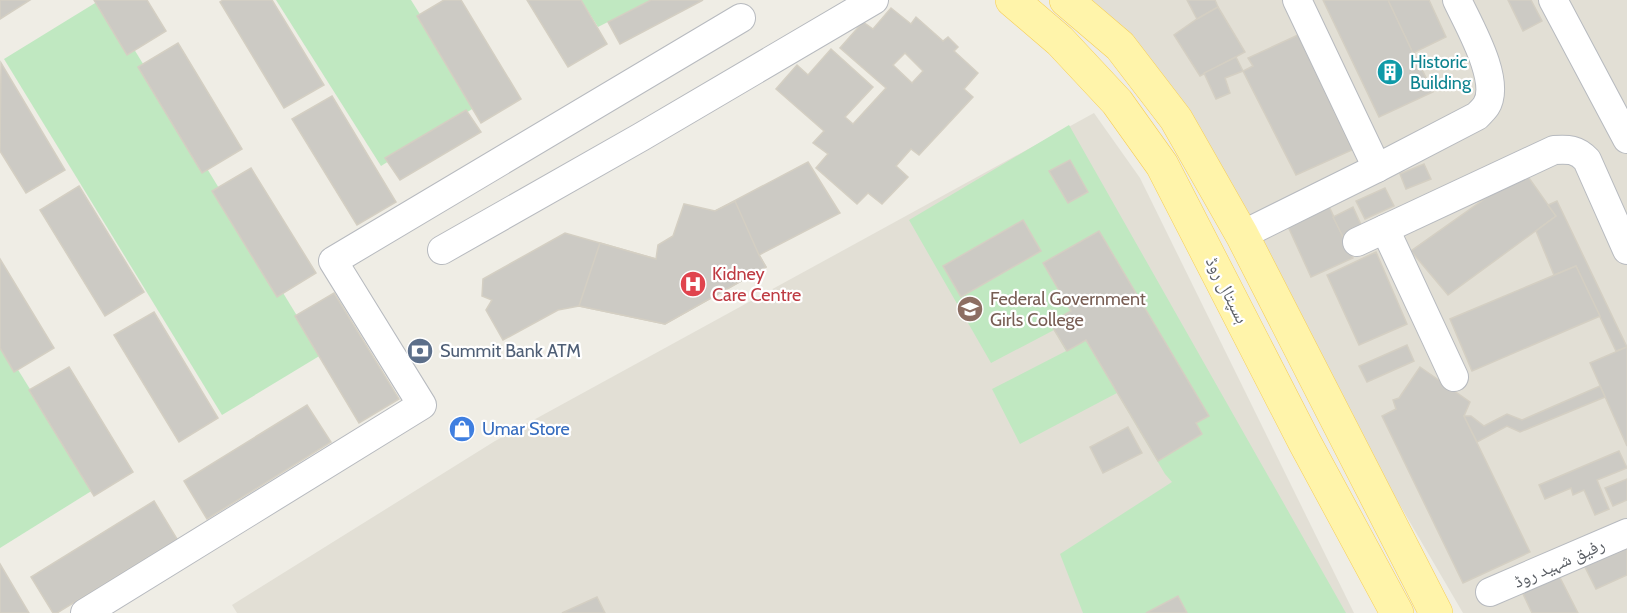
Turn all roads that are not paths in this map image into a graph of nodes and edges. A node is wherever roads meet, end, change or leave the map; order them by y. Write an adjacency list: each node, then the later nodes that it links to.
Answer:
1 (874, 0): 13 (street)
2 (1012, 0): 19 (main road, ہسپتال روڈ)
3 (1066, 0): 11 (main road)
4 (1297, 0): 9 (street)
5 (1457, 0): 9 (street)
6 (1553, 0): 8 (street)
7 (741, 18): 18 (street)
8 (1627, 139)
9 (1377, 168): 11 (street)
10 (1385, 229): 12 (street); 14 (street); 15 (street)
11 (1242, 235): 20 (main road)
12 (1357, 242)
13 (442, 250)
14 (1627, 250)
15 (1454, 377)
16 (1627, 532): 17 (street, رفیق شہید روڈ)
17 (1490, 592)
18 (85, 613)
19 (1397, 613)
20 (1436, 613)

